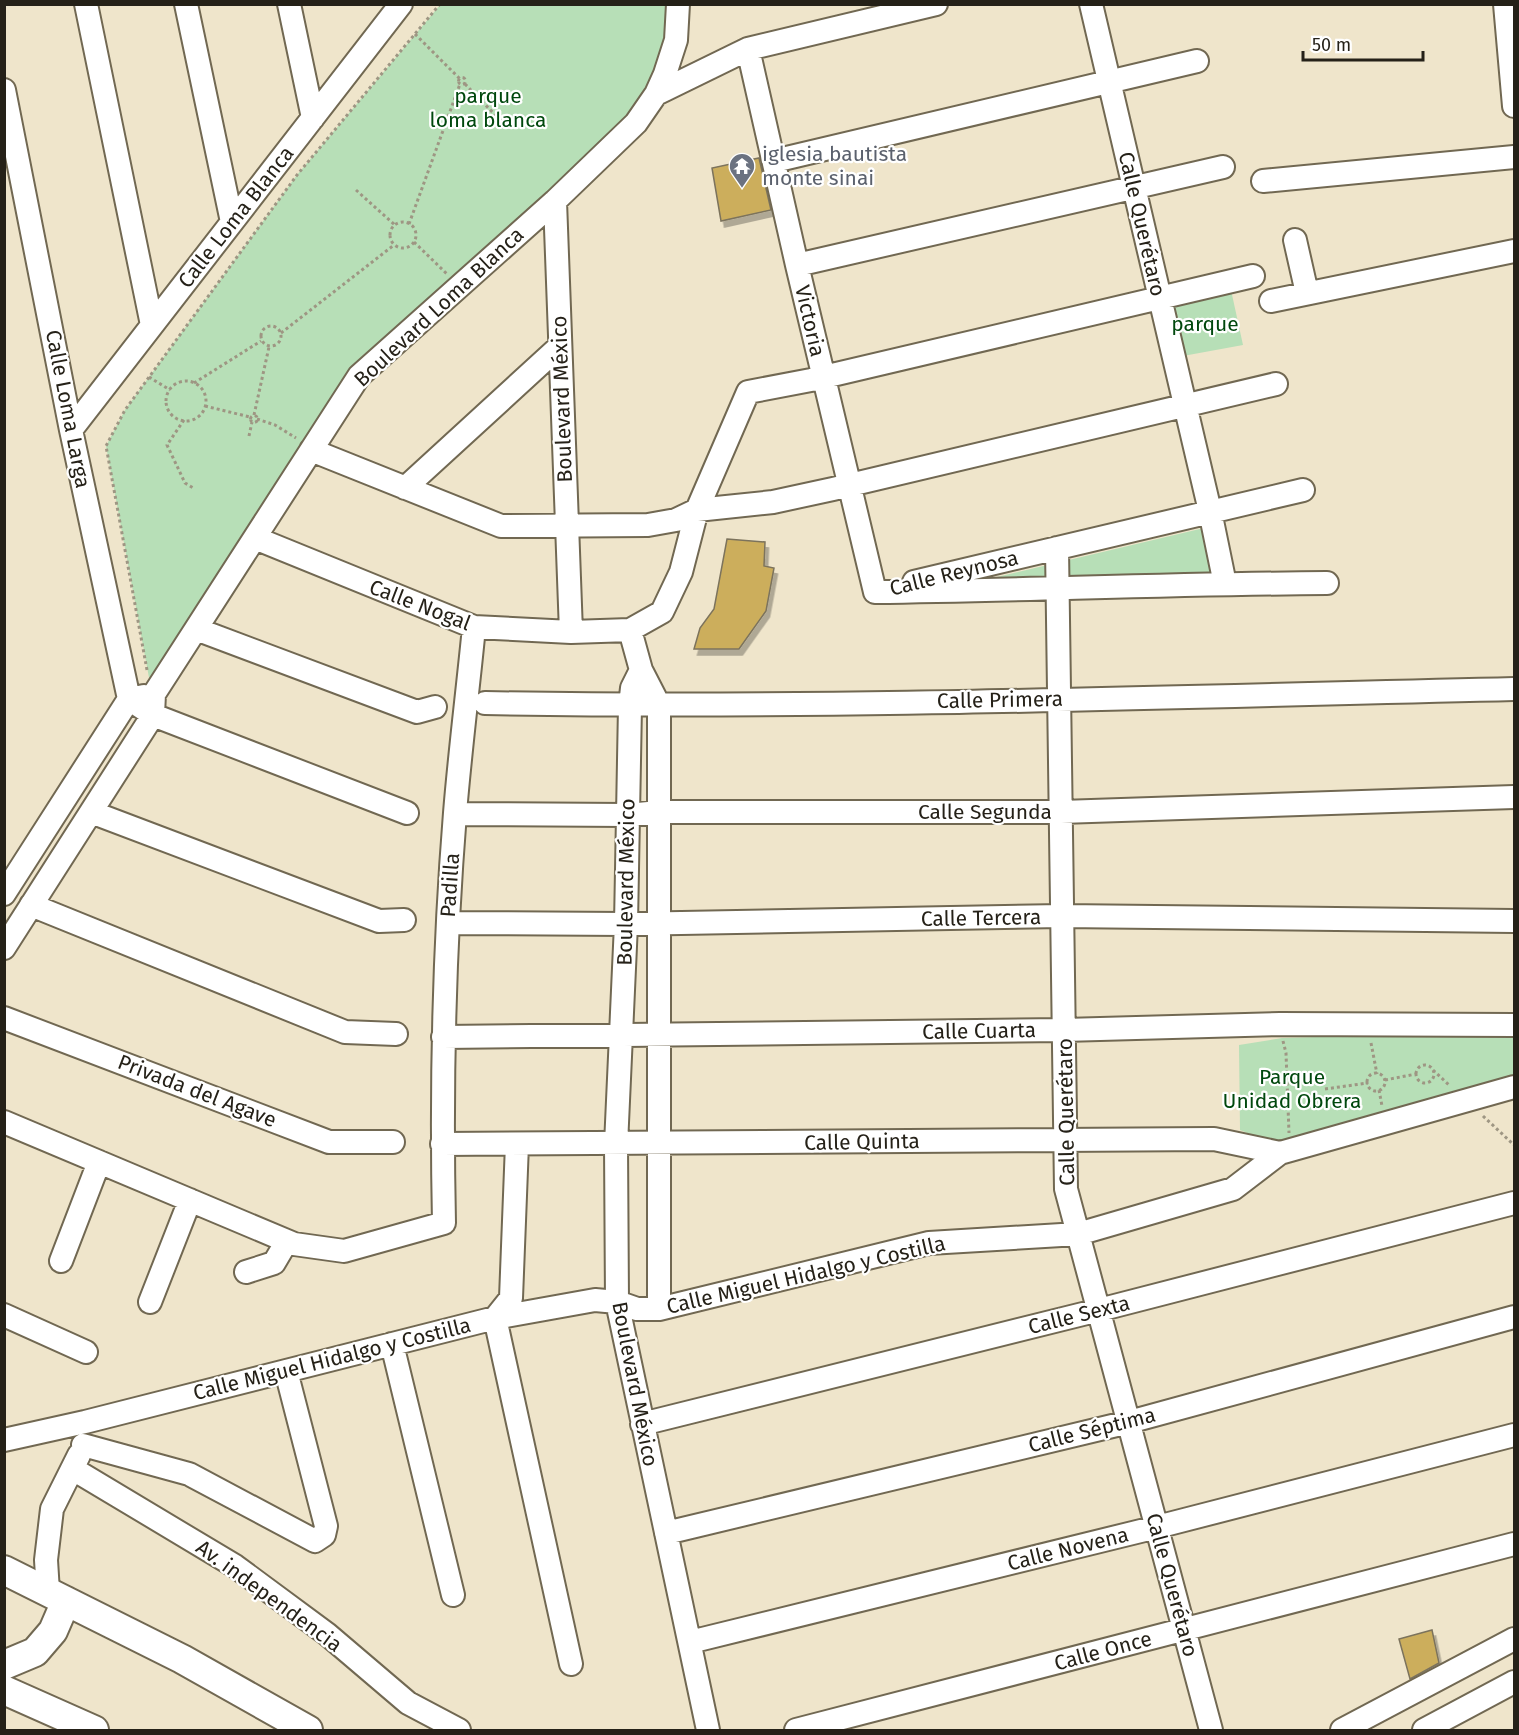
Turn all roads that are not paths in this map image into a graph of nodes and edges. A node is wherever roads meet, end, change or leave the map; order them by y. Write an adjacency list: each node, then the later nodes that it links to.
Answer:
1 (86, 4): 30 (street)
2 (186, 4): 22 (street)
3 (289, 4): 15 (street)
4 (678, 4): 13 (street, Boulevard Loma Blanca)
5 (936, 4): 9 (street)
6 (1091, 4): 11 (street, Calle Querétaro)
7 (395, 8): 15 (street, Calle Loma Blanca)
8 (1509, 18): 14 (street)
9 (748, 49): 13 (street); 17 (street, Victoria)
10 (1197, 61): 11 (street)
11 (1109, 82): 17 (street); 20 (street, Calle Querétaro)
12 (4, 90): 35 (street, Calle Loma Larga)
13 (656, 94): 21 (street, Boulevard Loma Blanca)
14 (1515, 106)
15 (313, 118): 22 (street, Calle Loma Blanca)
16 (1515, 157): 19 (street)
17 (774, 161): 25 (street, Victoria)
18 (1223, 167): 20 (street)
19 (1263, 181)
20 (1134, 188): 25 (street); 28 (street, Calle Querétaro)
21 (555, 201): 31 (street, Boulevard México); 36 (street, Boulevard Loma Blanca)
22 (232, 222): 30 (street, Calle Loma Blanca)
23 (1295, 240): 27 (street)
24 (1515, 251): 27 (street)
25 (797, 265): 32 (street, Victoria)
26 (1253, 276): 28 (street)
27 (1307, 293): 29 (street)
28 (1160, 297): 32 (street); 34 (street, Calle Querétaro)
29 (1271, 301)
30 (152, 325): 35 (street, Calle Loma Blanca)
31 (560, 346): 38 (street); 42 (street, Boulevard México)
32 (823, 376): 37 (street, Victoria); 40 (street)
33 (1276, 384): 34 (street)
34 (1185, 405): 37 (street); 41 (street, Calle Querétaro)
35 (71, 430): 55 (street, Calle Loma Larga)
36 (307, 446): 38 (street); 43 (street, Boulevard Loma Blanca)
37 (849, 484): 40 (street); 48 (street, Victoria)
38 (405, 488): 42 (street)
39 (1303, 490): 41 (street, Calle Reynosa)
40 (697, 510): 42 (street); 51 (street)
41 (1210, 511): 44 (street, Calle Reynosa); 46 (street, Calle Querétaro)
42 (568, 525): 52 (street, Boulevard México)
43 (255, 538): 49 (street, Calle Nogal); 50 (street, Boulevard Loma Blanca)
44 (1057, 548): 47 (street, Calle Querétaro); 48 (street, Calle Reynosa)
45 (1327, 583): 46 (street, Calle Reynosa)
46 (1225, 584): 47 (street, Calle Reynosa)
47 (1058, 590): 48 (street, Calle Reynosa); 56 (street, Calle Querétaro)
48 (875, 592)
49 (474, 627): 52 (street, Calle Nogal); 67 (street, Padilla)
50 (196, 629): 58 (street, Boulevard Loma Blanca); 61 (street)
51 (630, 630): 52 (street, Calle Nogal); 53 (street)
52 (571, 632)
53 (641, 670): 59 (street, Boulevard México); 60 (street, Boulevard México)
54 (1515, 689): 56 (street, Calle Primera)
55 (129, 699): 58 (street); 69 (street)
56 (1059, 700): 59 (street, Calle Primera); 65 (street, Calle Querétaro)
57 (485, 704): 60 (street, Calle Primera)
58 (154, 705): 63 (street, Boulevard Loma Blanca); 66 (street)
59 (659, 705): 60 (street, Calle Primera); 64 (street, Boulevard México)
60 (630, 706): 68 (street, Boulevard México)
61 (435, 707)
62 (1515, 797): 65 (street, Calle Segunda)
63 (91, 812): 70 (street, Boulevard Loma Blanca); 72 (street)
64 (659, 812): 65 (street, Calle Segunda); 68 (street, Calle Segunda); 76 (street, Boulevard México)
65 (1061, 812): 71 (street, Calle Querétaro)
66 (407, 813)
67 (455, 814): 68 (street, Calle Segunda); 74 (street, Padilla)
68 (628, 815): 75 (street, Boulevard México)
69 (4, 894)
70 (31, 905): 77 (street, Boulevard Loma Blanca); 81 (street)
71 (1062, 916): 73 (street, Calle Tercera); 76 (street, Calle Tercera); 80 (street, Calle Querétaro)
72 (404, 920)
73 (1515, 921)
74 (448, 922): 75 (street, Calle Tercera); 84 (street, Padilla)
75 (626, 924): 76 (street, Calle Tercera); 82 (street, Boulevard México)
76 (660, 924): 83 (street, Boulevard México)
77 (4, 948)
78 (4, 1018): 88 (street, Privada del Agave)
79 (1515, 1025): 80 (street, Calle Cuarta)
80 (1064, 1030): 83 (street, Calle Cuarta); 87 (street, Calle Querétaro)
81 (396, 1034)
82 (622, 1034): 83 (street, Calle Cuarta); 84 (street, Calle Cuarta); 91 (street, Boulevard México)
83 (660, 1035): 92 (street, Boulevard México)
84 (443, 1037): 89 (street, Padilla)
85 (1515, 1087): 93 (street, Calle Miguel Hidalgo y Costilla)
86 (4, 1122): 94 (street)
87 (1066, 1140): 92 (street, Calle Quinta); 93 (street, Calle Quinta); 97 (street, Calle Querétaro)
88 (393, 1142)
89 (442, 1144): 90 (street, Calle Quinta); 98 (street, Padilla)
90 (516, 1144): 91 (street, Calle Quinta); 107 (street)
91 (616, 1144): 92 (street, Calle Quinta); 102 (street, Boulevard México)
92 (660, 1144): 103 (street, Boulevard México)
93 (1284, 1145): 97 (street, Calle Miguel Hidalgo y Costilla)
94 (99, 1162): 95 (street); 99 (street)
95 (190, 1200): 98 (street); 101 (street)
96 (1515, 1203): 104 (street, Calle Sexta)
97 (1078, 1234): 103 (street, Calle Miguel Hidalgo y Costilla); 104 (street, Calle Querétaro)
98 (287, 1240): 100 (street)
99 (61, 1262)
100 (246, 1272)
101 (150, 1302)
102 (617, 1302): 103 (street, Calle Miguel Hidalgo y Costilla); 107 (street, Calle Miguel Hidalgo y Costilla); 113 (street, Boulevard México)
103 (659, 1309)
104 (1099, 1310): 112 (street, Calle Querétaro); 113 (street, Calle Sexta)
105 (4, 1315): 109 (street)
106 (1515, 1317): 112 (street, Calle Séptima)
107 (495, 1318): 108 (street, Calle Miguel Hidalgo y Costilla); 127 (street)
108 (392, 1344): 110 (street, Calle Miguel Hidalgo y Costilla); 122 (street)
109 (86, 1352)
110 (286, 1371): 111 (street, Calle Miguel Hidalgo y Costilla); 116 (street)
111 (85, 1422): 115 (street, Calle Miguel Hidalgo y Costilla); 116 (street)
112 (1128, 1422): 118 (street, Calle Querétaro); 119 (street, Calle Séptima)
113 (642, 1424): 119 (street, Boulevard México)
114 (1515, 1435): 118 (street, Calle Novena)
115 (4, 1440)
116 (83, 1445): 117 (street)
117 (70, 1474): 123 (street); 134 (street, Av. independencia)
118 (1157, 1527): 124 (street, Calle Querétaro); 126 (street, Calle Novena)
119 (666, 1533): 126 (street, Boulevard México)
120 (1515, 1544): 124 (street, Calle Once)
121 (4, 1570): 123 (main road)
122 (453, 1595)
123 (57, 1596): 128 (main road); 133 (main road)
124 (1184, 1630): 136 (street, Calle Once); 137 (street, Calle Querétaro)
125 (1515, 1639): 131 (street)
126 (690, 1642): 135 (street, Boulevard México)
127 (571, 1664)
128 (4, 1665)
129 (1515, 1682): 140 (street)
130 (4, 1690): 132 (main road)
131 (1402, 1699): 138 (street); 139 (street)
132 (94, 1731)
133 (308, 1731)
134 (459, 1731)
135 (708, 1731)
136 (796, 1731)
137 (1211, 1731)
138 (1342, 1731)
139 (1419, 1731)
140 (1424, 1731)

